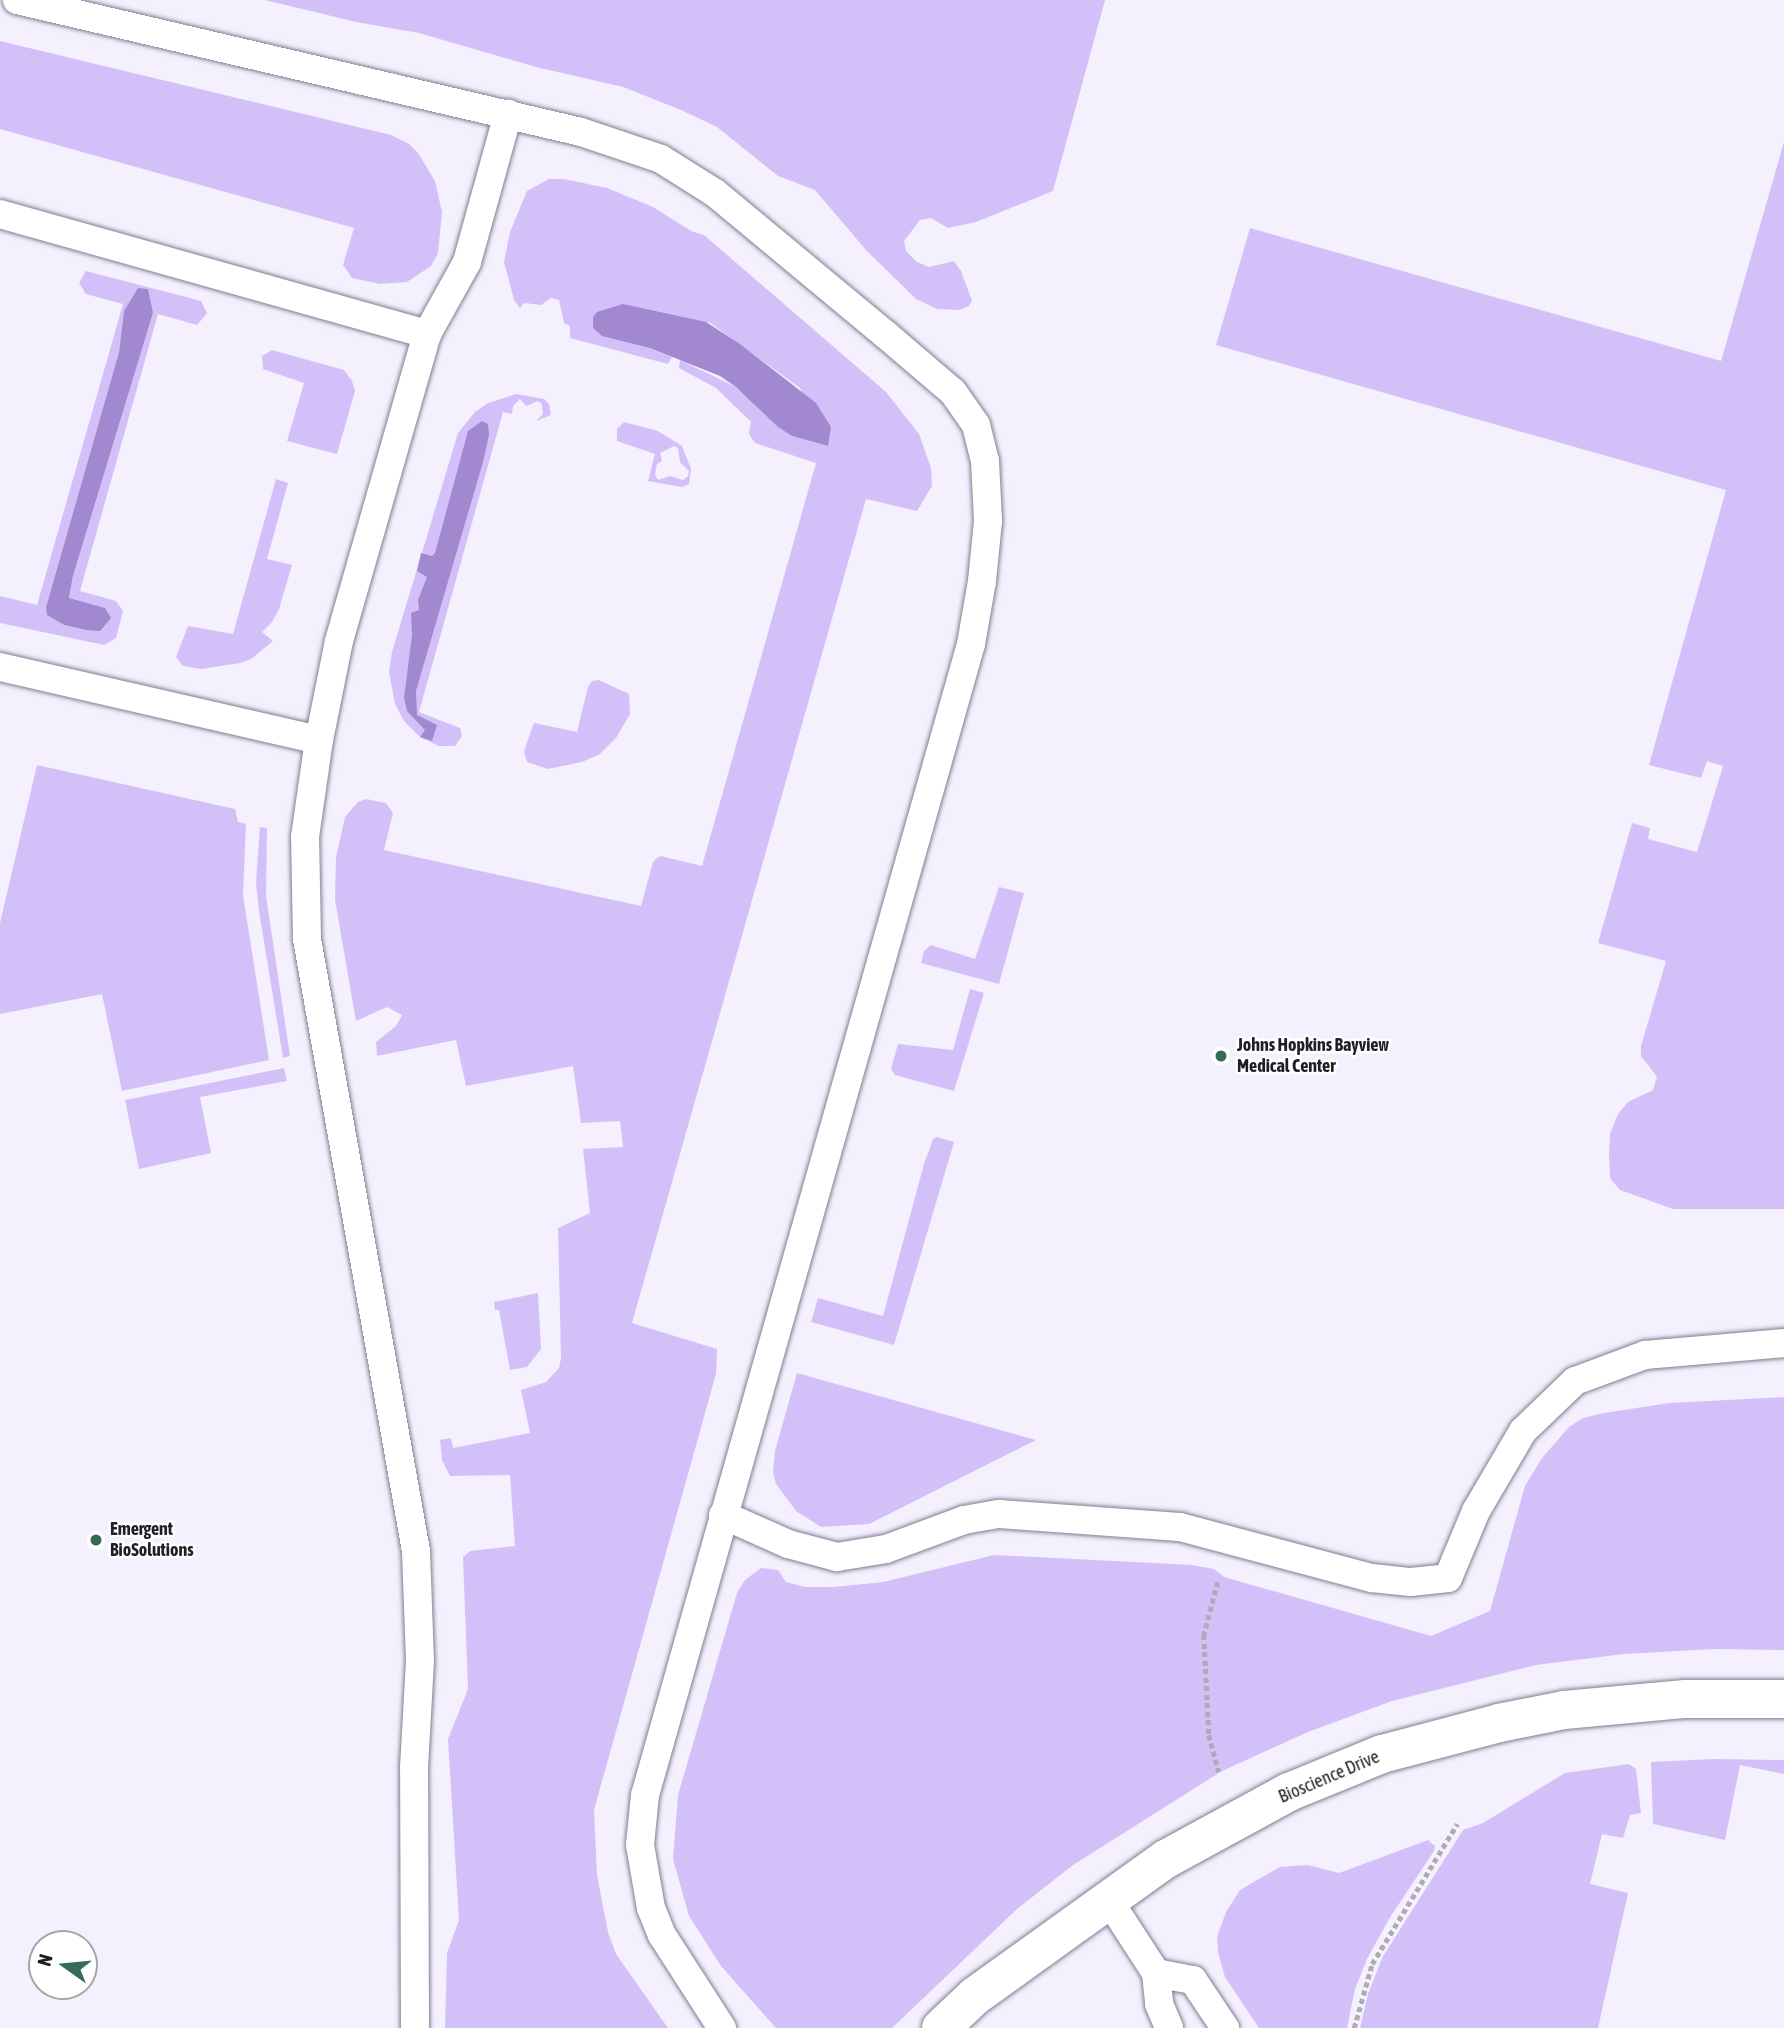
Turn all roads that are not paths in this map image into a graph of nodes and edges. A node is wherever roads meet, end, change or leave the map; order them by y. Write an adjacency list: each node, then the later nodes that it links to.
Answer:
1 (17, 0): 2 (lane)
2 (509, 114): 4 (lane); 8 (lane)
3 (0, 214): 4 (lane)
4 (427, 334): 6 (lane)
5 (0, 667): 6 (lane)
6 (319, 740): 12 (lane)
7 (1784, 1343): 8 (lane)
8 (723, 1515): 13 (lane)
9 (1784, 1699): 10 (street, Bioscience Drive)
10 (1108, 1899): 11 (lane); 14 (street, Bioscience Drive)
11 (1156, 1973): 15 (lane); 16 (lane)
12 (415, 2028)
13 (722, 2028)
14 (941, 2028)
15 (1170, 2028)
16 (1225, 2028)

